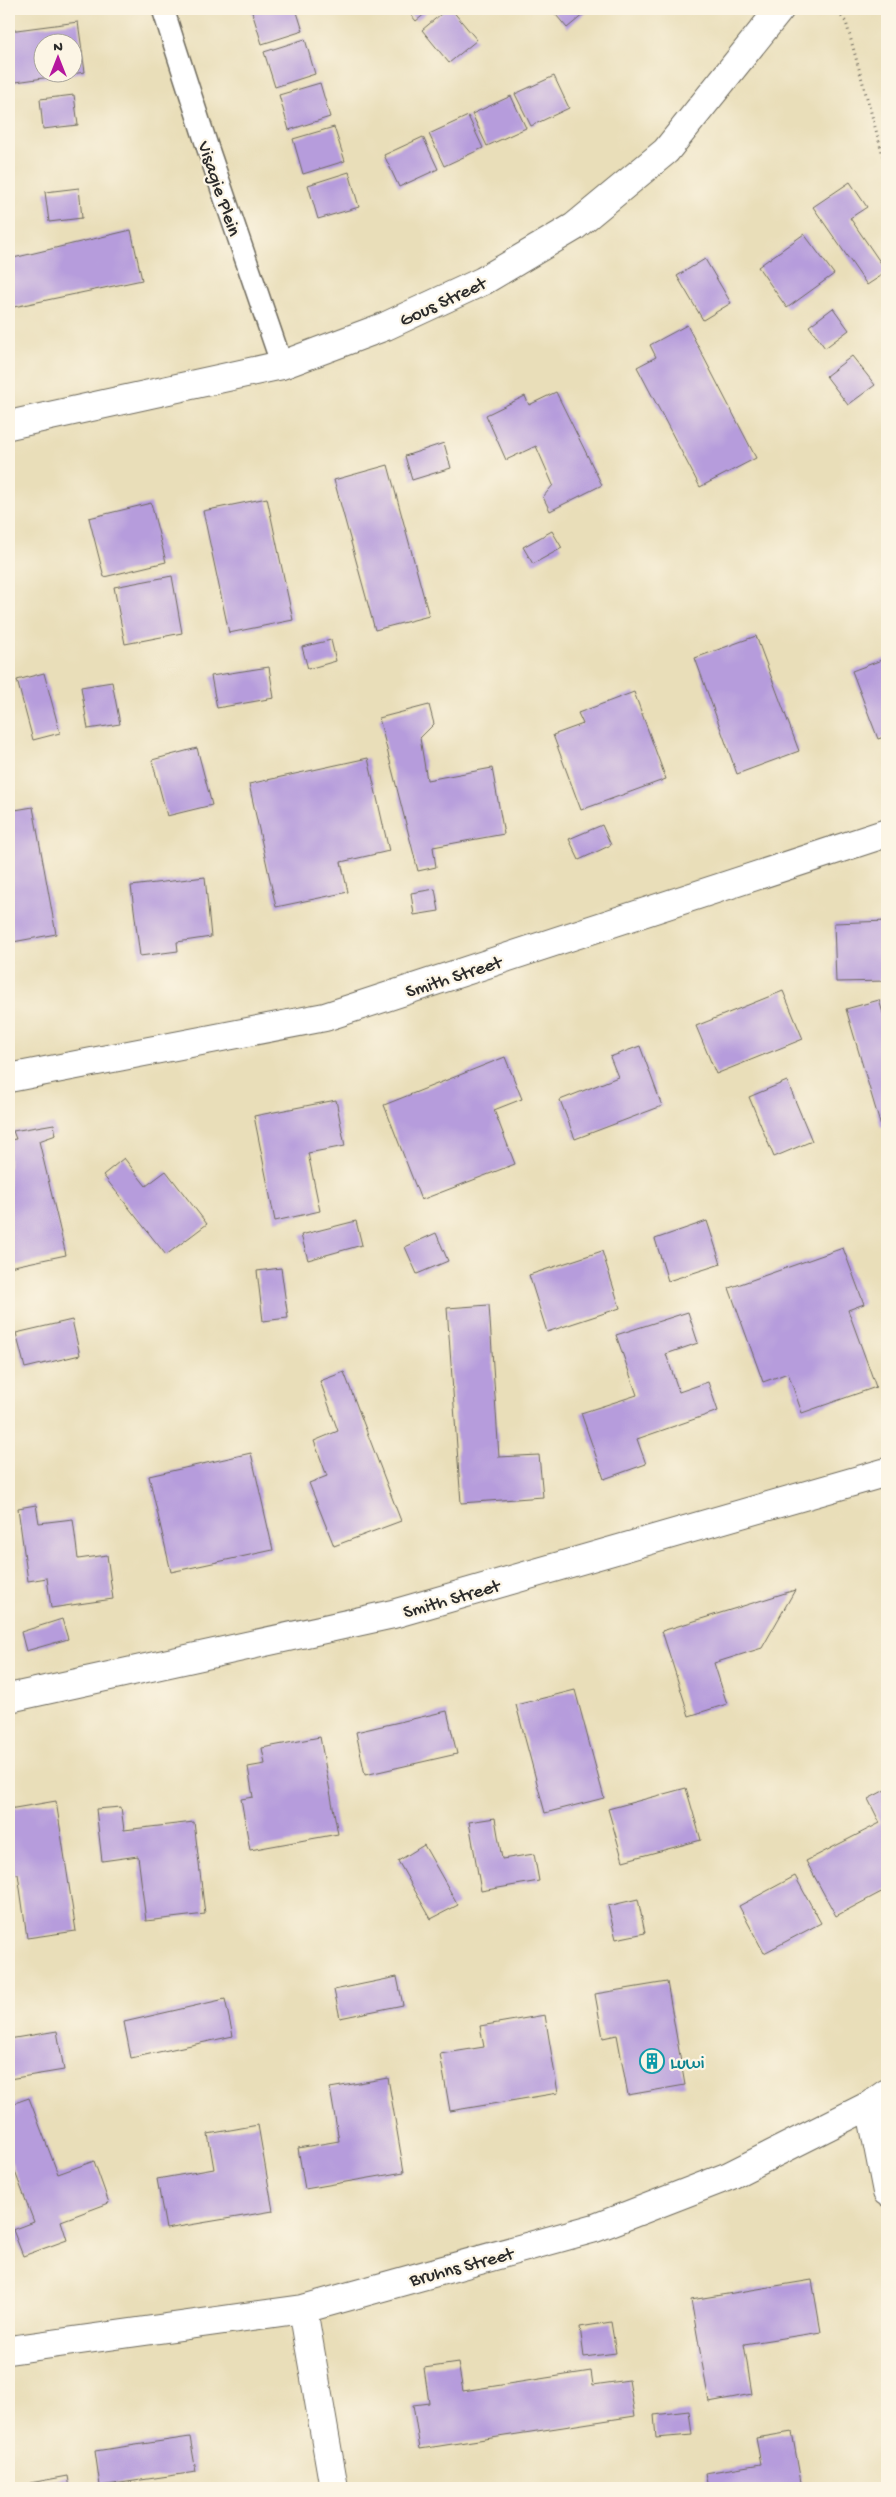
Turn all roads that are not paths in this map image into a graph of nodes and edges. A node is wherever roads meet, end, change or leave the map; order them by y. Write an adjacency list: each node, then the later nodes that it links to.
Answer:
1 (163, 9): 3 (lane, Visagie Plein)
2 (780, 9): 3 (street, Gous Street)
3 (282, 365): 4 (street, Gous Street)
4 (9, 425)
5 (887, 833): 6 (street, Smith Street)
6 (9, 1078)
7 (887, 1472): 8 (street, Smith Street)
8 (9, 1698)
9 (879, 2099): 10 (street); 11 (street, Bruhns Street)
10 (887, 2192)
11 (303, 2309): 12 (street, Bruhns Street); 13 (street)
12 (9, 2350)
13 (334, 2488)

